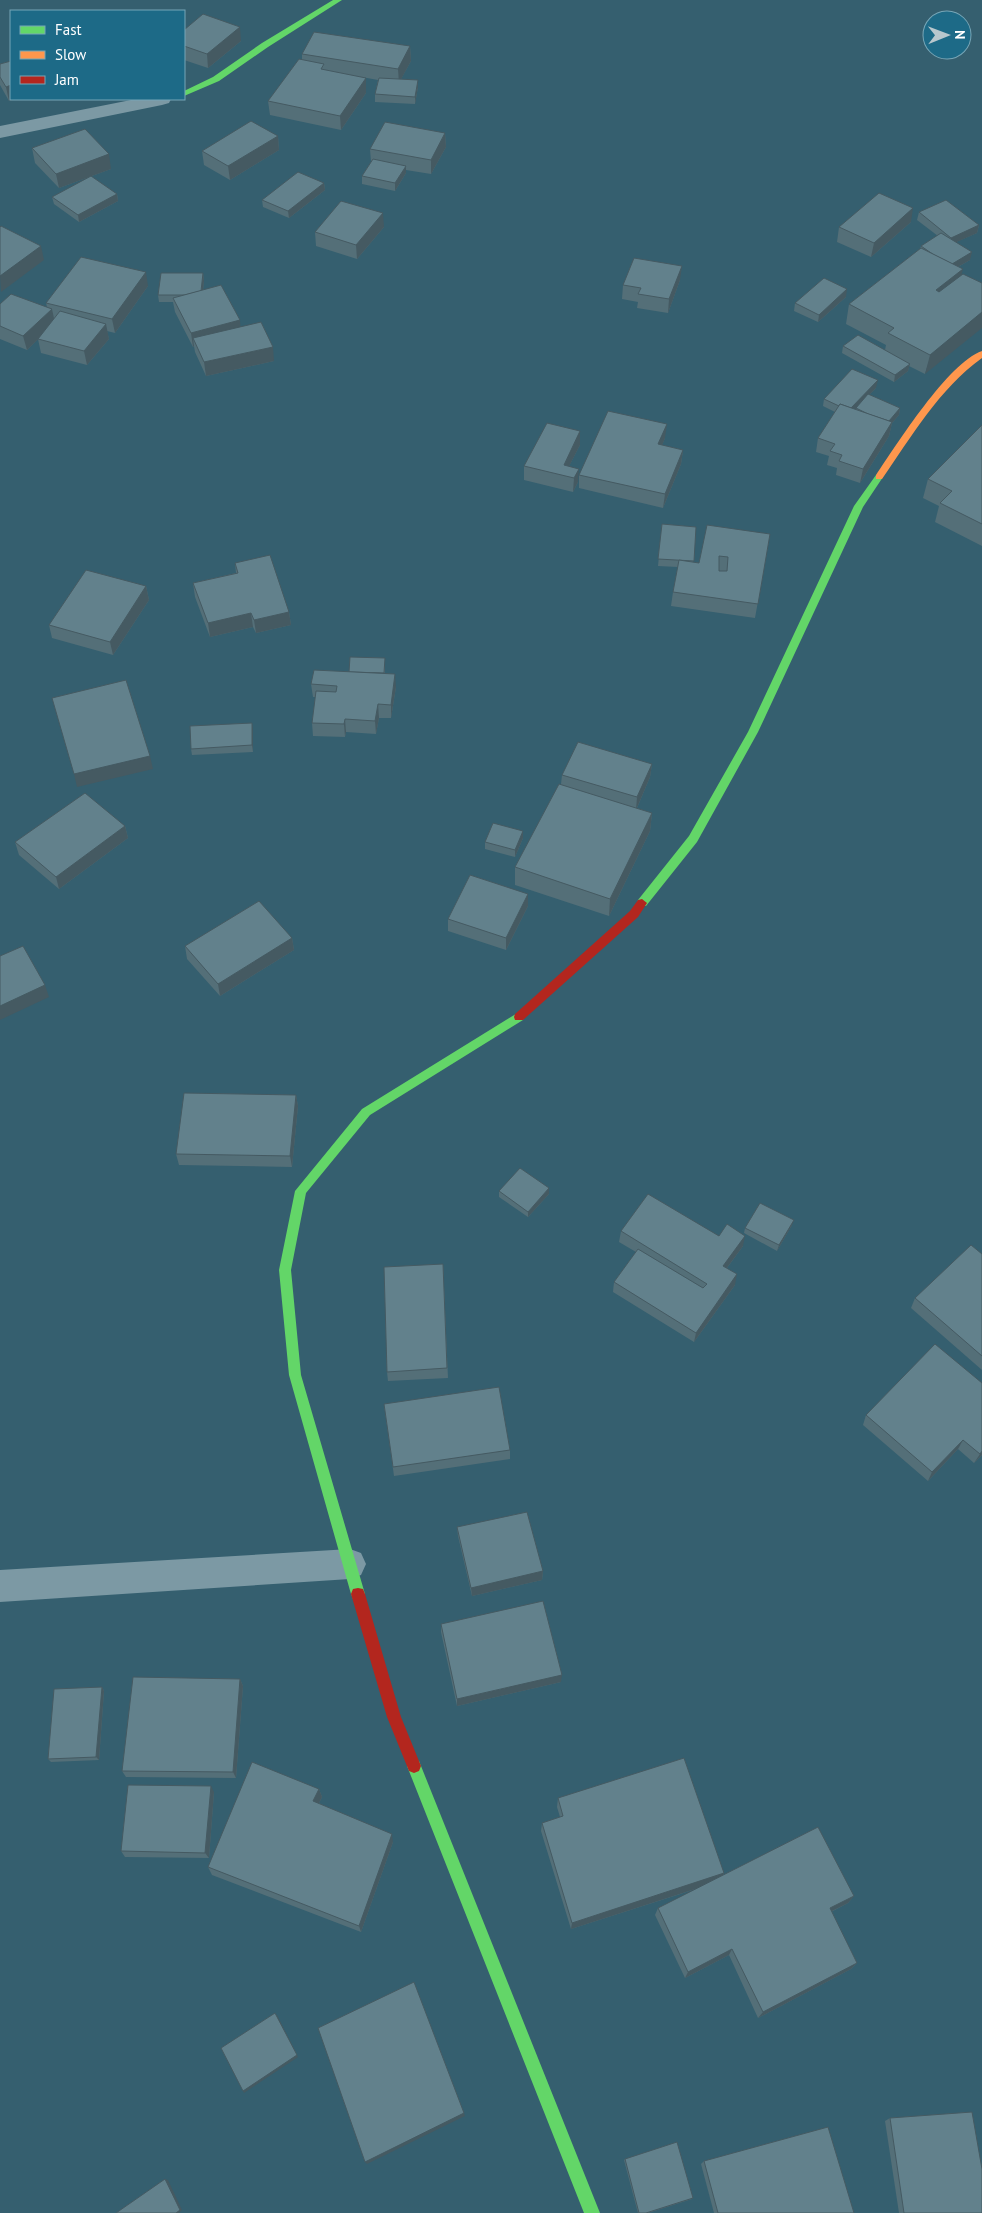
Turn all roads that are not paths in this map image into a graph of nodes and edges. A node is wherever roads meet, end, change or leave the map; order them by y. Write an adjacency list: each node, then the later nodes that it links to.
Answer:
1 (338, 0): 2 (street)
2 (185, 94)
3 (157, 100): 4 (street)
4 (0, 132)
5 (982, 354): 6 (street)
6 (350, 1564): 7 (street); 8 (street)
7 (0, 1586)
8 (592, 2213)

